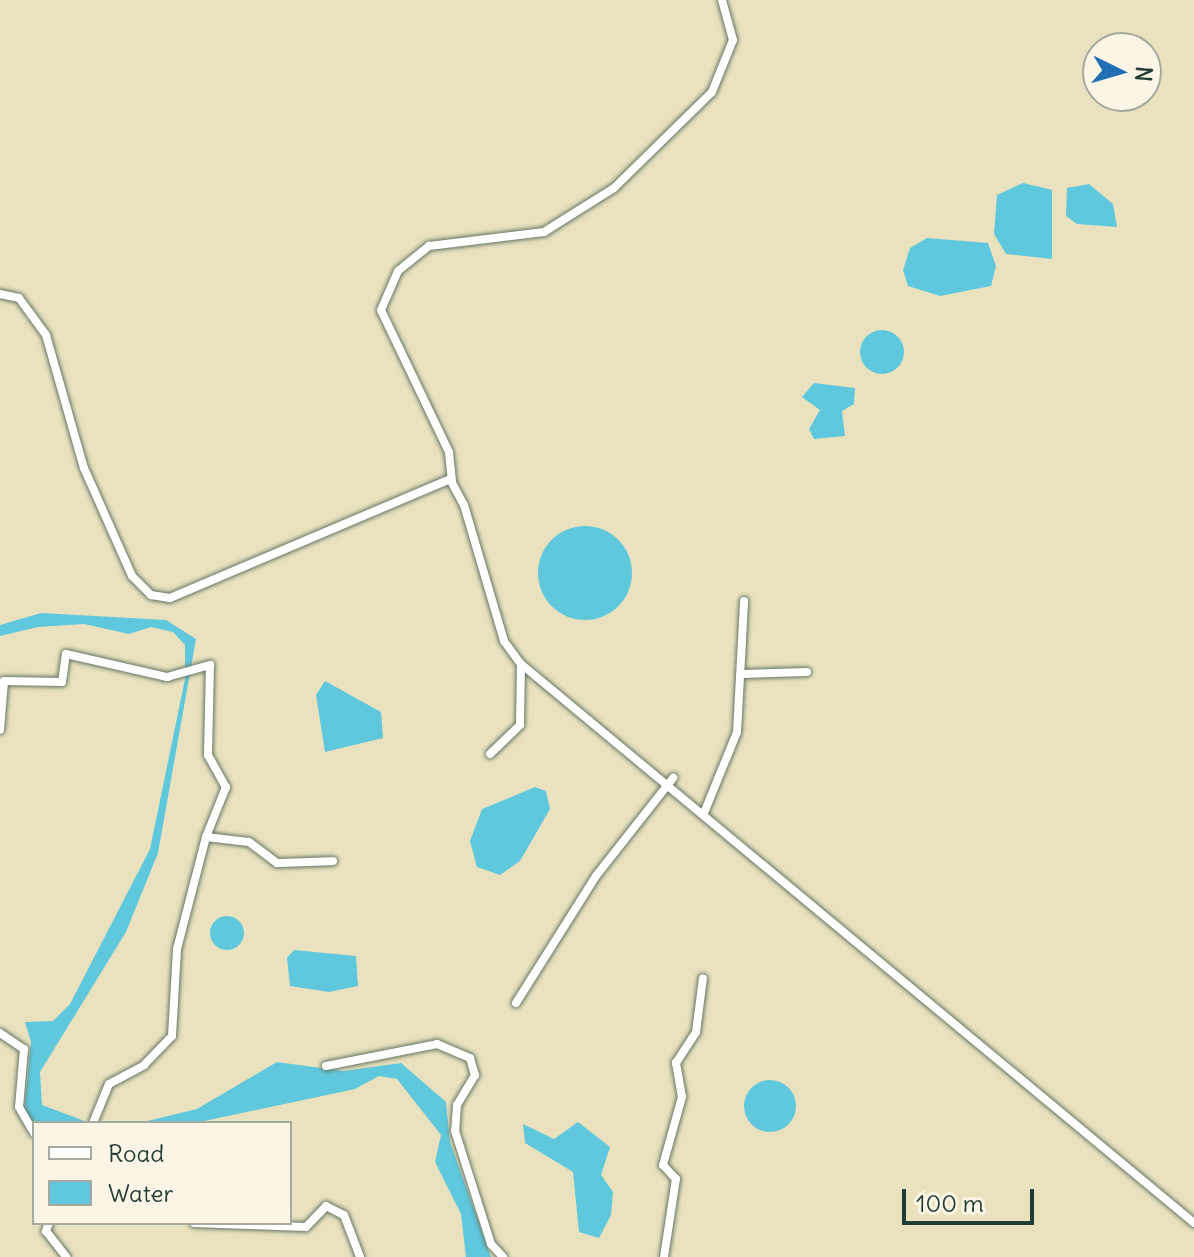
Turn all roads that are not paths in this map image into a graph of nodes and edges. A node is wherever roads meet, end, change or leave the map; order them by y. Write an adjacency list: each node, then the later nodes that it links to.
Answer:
1 (722, 0): 3 (street)
2 (0, 294): 3 (street)
3 (452, 481): 5 (street)
4 (744, 601): 7 (street)
5 (521, 664): 9 (street); 10 (street)
6 (807, 672): 7 (street)
7 (743, 674): 11 (street)
8 (0, 730): 12 (street)
9 (490, 754)
10 (671, 781): 11 (street); 15 (street)
11 (704, 813): 20 (street)
12 (206, 837): 13 (street); 18 (street)
13 (333, 861)
14 (703, 978): 26 (street)
15 (516, 1003)
16 (0, 1033): 19 (street)
17 (326, 1066): 25 (street)
18 (93, 1121)
19 (32, 1130)
20 (1194, 1223)
21 (48, 1225): 23 (street)
22 (250, 1225): 24 (street)
23 (66, 1257)
24 (360, 1257)
25 (503, 1257)
26 (664, 1257)

